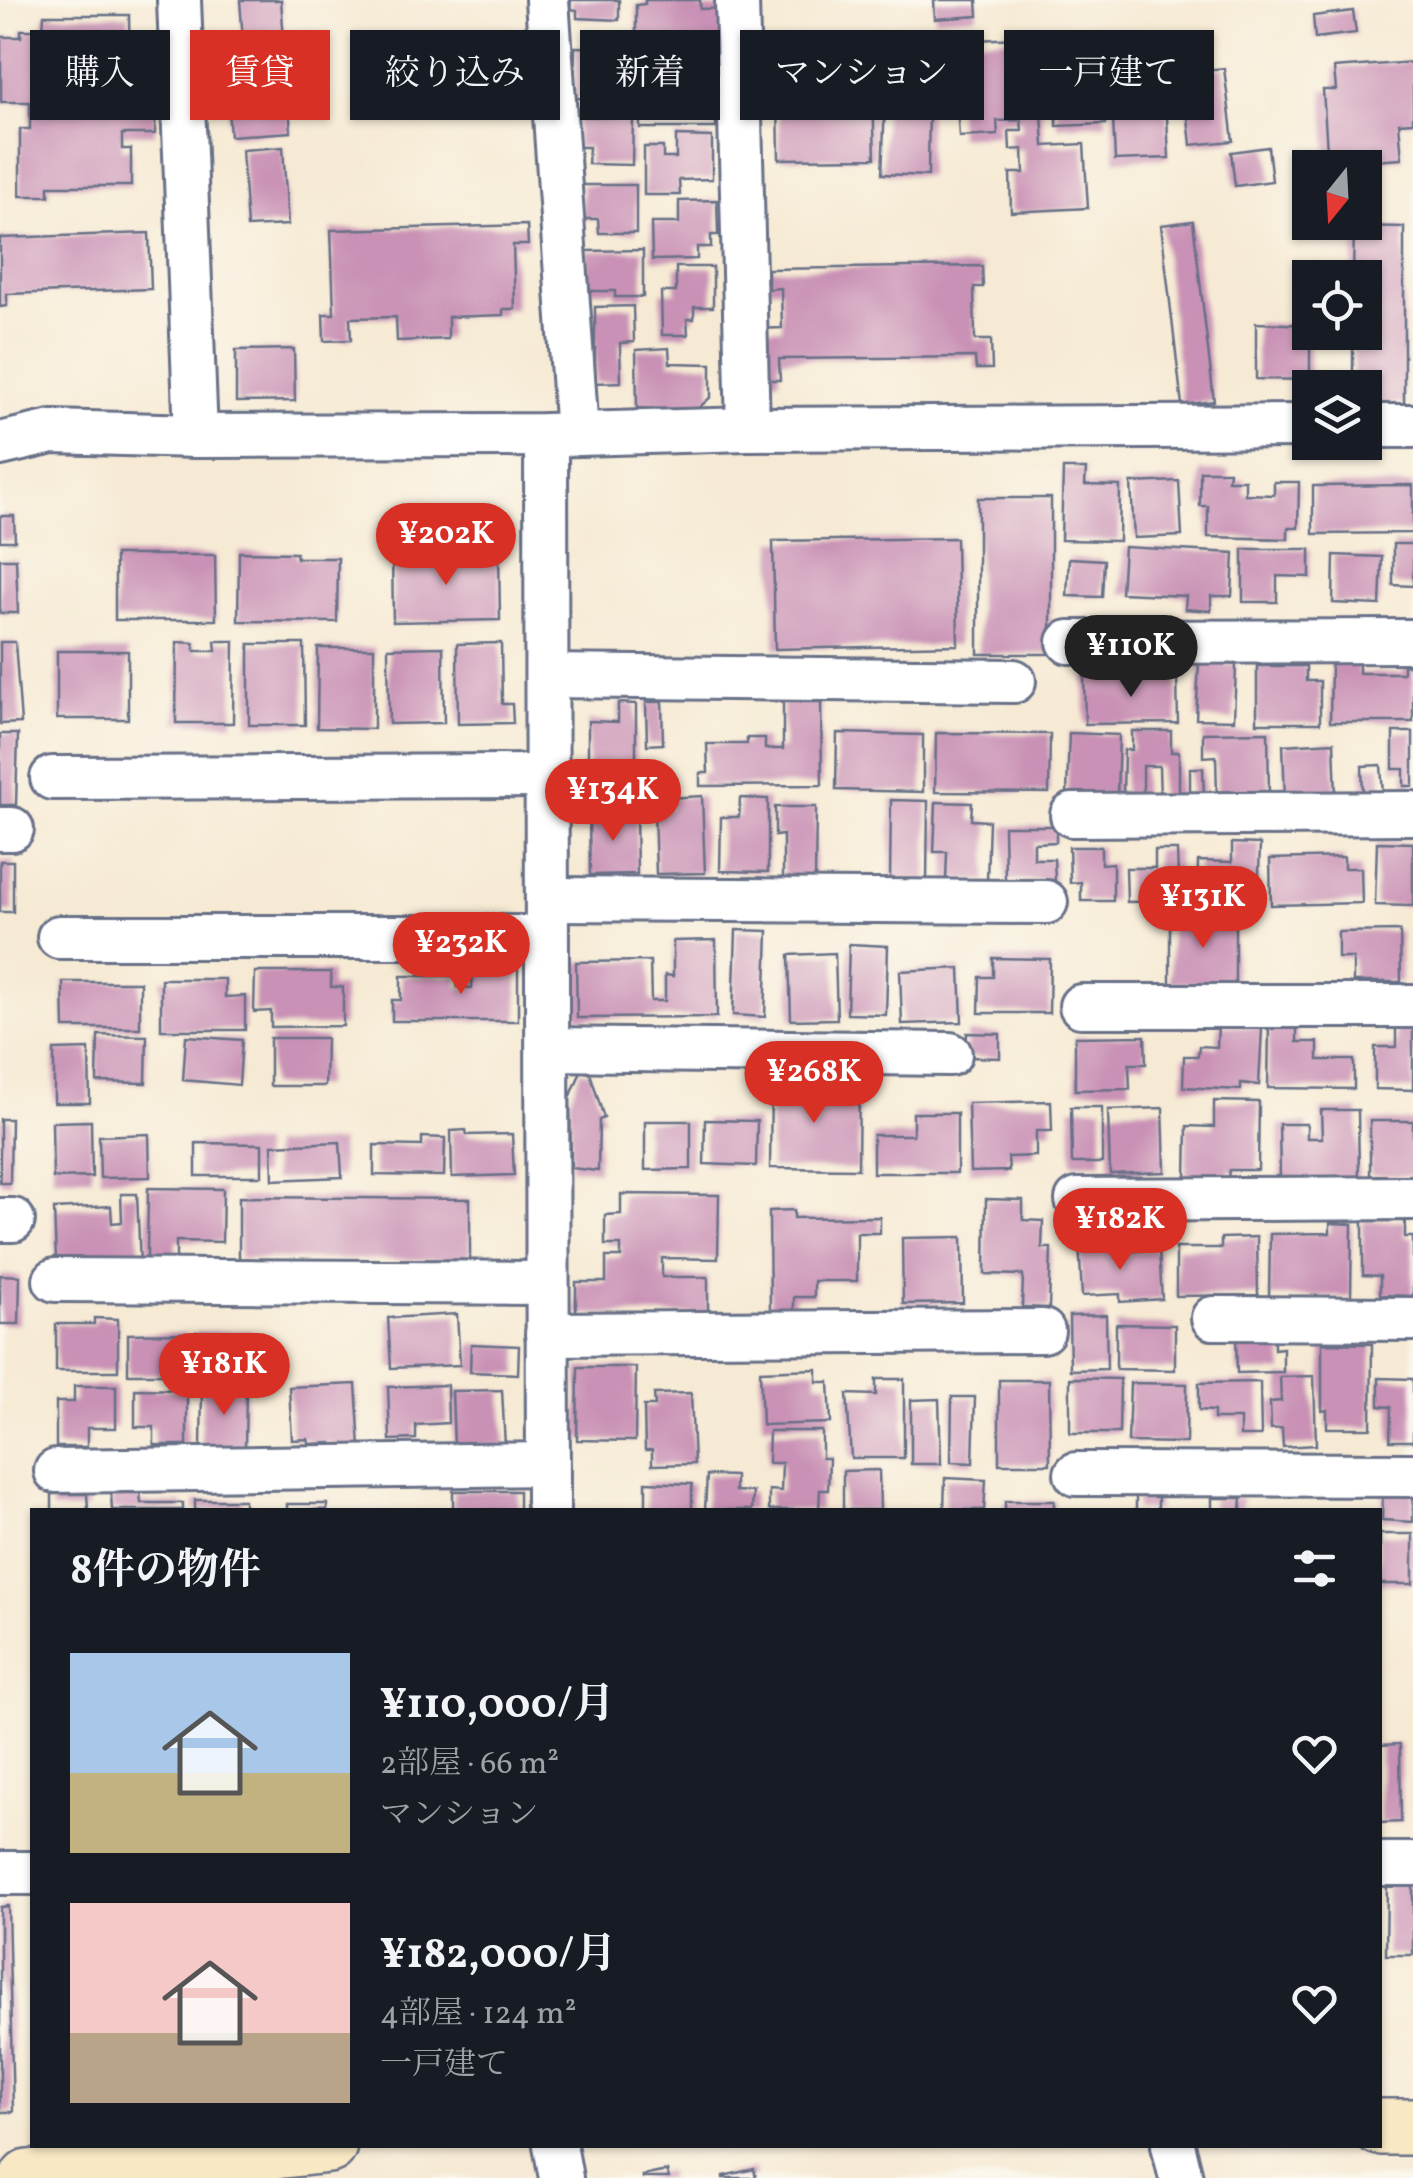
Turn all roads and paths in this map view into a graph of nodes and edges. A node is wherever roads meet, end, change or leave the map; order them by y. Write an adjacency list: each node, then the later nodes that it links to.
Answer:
1 (180, 0): 9 (street)
2 (546, 0): 8 (street)
3 (737, 0): 7 (street)
4 (1292, 426): 7 (street)
5 (1382, 426): 6 (street)
6 (1413, 426)
7 (748, 429): 8 (street)
8 (561, 435): 9 (street); 13 (street)
9 (196, 436): 10 (street)
10 (0, 444)
11 (1413, 641): 12 (street)
12 (1069, 642)
13 (547, 676): 14 (street); 15 (street)
14 (1014, 681)
15 (548, 776): 16 (street); 20 (street)
16 (52, 778)
17 (1413, 813): 18 (street)
18 (1072, 815)
19 (1046, 902): 20 (street)
20 (546, 918): 21 (street); 24 (street)
21 (59, 937)
22 (1081, 1006): 23 (street)
23 (1413, 1006)
24 (548, 1050): 25 (street); 29 (street)
25 (950, 1054)
26 (1413, 1198): 27 (street)
27 (1077, 1200)
28 (55, 1280): 29 (street)
29 (546, 1284): 33 (street)
30 (1213, 1318): 31 (street)
31 (1413, 1319)
32 (1043, 1332): 33 (street)
33 (547, 1334): 34 (street)
34 (547, 1464): 35 (street); 38 (street)
35 (56, 1471)
36 (1076, 1474): 37 (street)
37 (1413, 1475)
38 (548, 1508)
39 (1382, 1864): 40 (street)
40 (1413, 1864)
41 (0, 1873): 42 (street)
42 (30, 1873)
43 (1382, 2127): 44 (street)
44 (1413, 2127)
45 (303, 2148): 48 (street)
46 (556, 2148): 49 (street)
47 (1174, 2148): 50 (street)
48 (59, 2176)
49 (560, 2178)
50 (1180, 2178)

